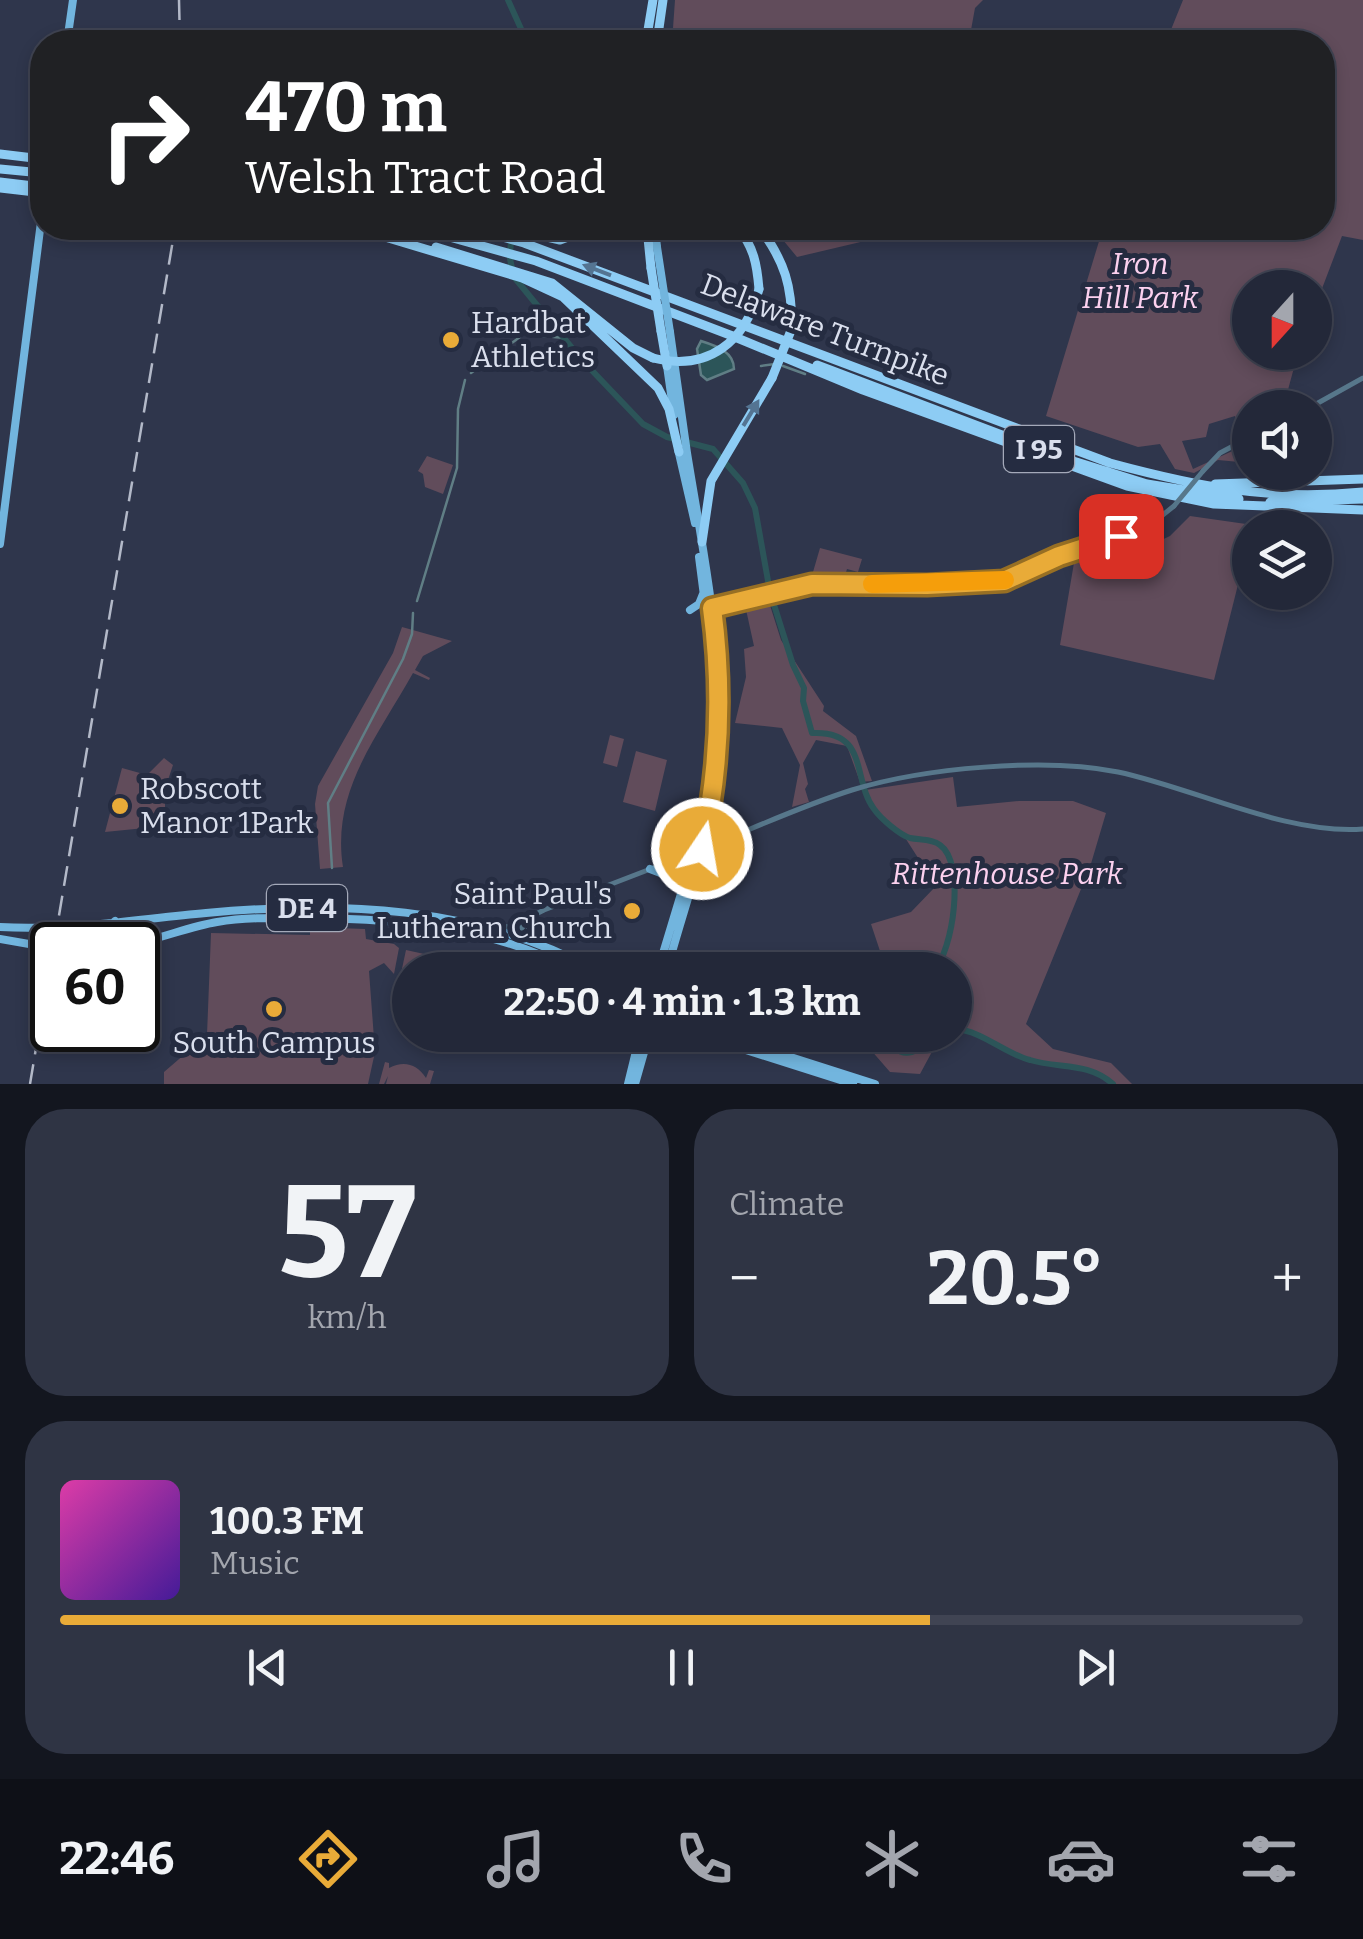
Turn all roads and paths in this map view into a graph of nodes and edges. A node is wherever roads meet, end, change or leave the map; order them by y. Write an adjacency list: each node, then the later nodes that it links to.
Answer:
1 (73, 0): 4 (main road)
2 (653, 0): 5 (highway)
3 (663, 0): 6 (highway)
4 (69, 30)
5 (648, 30)
6 (659, 30)
7 (0, 154): 8 (highway)
8 (30, 157)
9 (0, 168): 10 (highway)
10 (30, 172)
11 (0, 185): 12 (highway)
12 (30, 188)
13 (39, 240): 35 (main road)
14 (397, 240): 21 (highway)
15 (452, 240): 23 (highway, Delaware Turnpike / I 95)
16 (520, 240): 30 (highway, Delaware Turnpike / I 95, one-way to 16)
17 (648, 240): 22 (highway, bridge)
18 (656, 240): 22 (main road, bridge)
19 (748, 240): 21 (highway, bridge)
20 (769, 240): 34 (highway, one-way to 20, bridge)
21 (566, 295): 27 (highway)
22 (666, 331): 24 (highway); 27 (main road)
23 (730, 334): 32 (highway, Delaware Turnpike / I 95); 33 (highway, Delaware Turnpike / I 95)
24 (667, 366): 27 (main road)
25 (1363, 378): 26 (street)
26 (1332, 395)
27 (678, 432): 29 (highway)
28 (1232, 447): 37 (street, bridge)
29 (683, 453): 34 (main road); 36 (main road)
30 (1163, 477): 31 (highway, Delaware Turnpike / I 95); 32 (highway, Delaware Turnpike / I 95)
31 (1363, 479)
32 (1363, 496)
33 (1363, 510)
34 (702, 542): 37 (main road)
35 (0, 544)
36 (704, 590): 37 (main road); 38 (main road)
37 (709, 607): 38 (main road); 40 (main road)
38 (708, 624): 42 (main road)
39 (1363, 828): 41 (street)
40 (705, 834): 41 (main road); 42 (main road)
41 (732, 837): 42 (street)
42 (698, 851): 43 (street); 46 (main road); 63 (main road)
43 (674, 860): 44 (street); 46 (main road)
44 (663, 869): 45 (main road); 48 (main road)
45 (650, 870): 56 (street)
46 (688, 874): 48 (main road)
47 (330, 894): 49 (main road)
48 (681, 897): 62 (main road)
49 (315, 908): 51 (main road, DE 4); 52 (main road, DE 4)
50 (522, 912): 56 (street)
51 (114, 922)
52 (483, 924): 56 (main road, DE 4); 56 (street)
53 (30, 926): 54 (main road, DE 4)
54 (0, 928)
55 (458, 929): 56 (main road); 57 (main road, DE 4); 60 (main road, DE 4)
56 (528, 929): 61 (main road, DE 4)
57 (160, 936)
58 (0, 939): 59 (main road)
59 (30, 944)
60 (533, 952)
61 (559, 952)
62 (664, 952)
63 (672, 952)
64 (640, 1052): 67 (main road)
65 (753, 1052): 68 (main road)
66 (774, 1052): 69 (main road)
67 (632, 1084)
68 (850, 1084)
69 (875, 1084)

